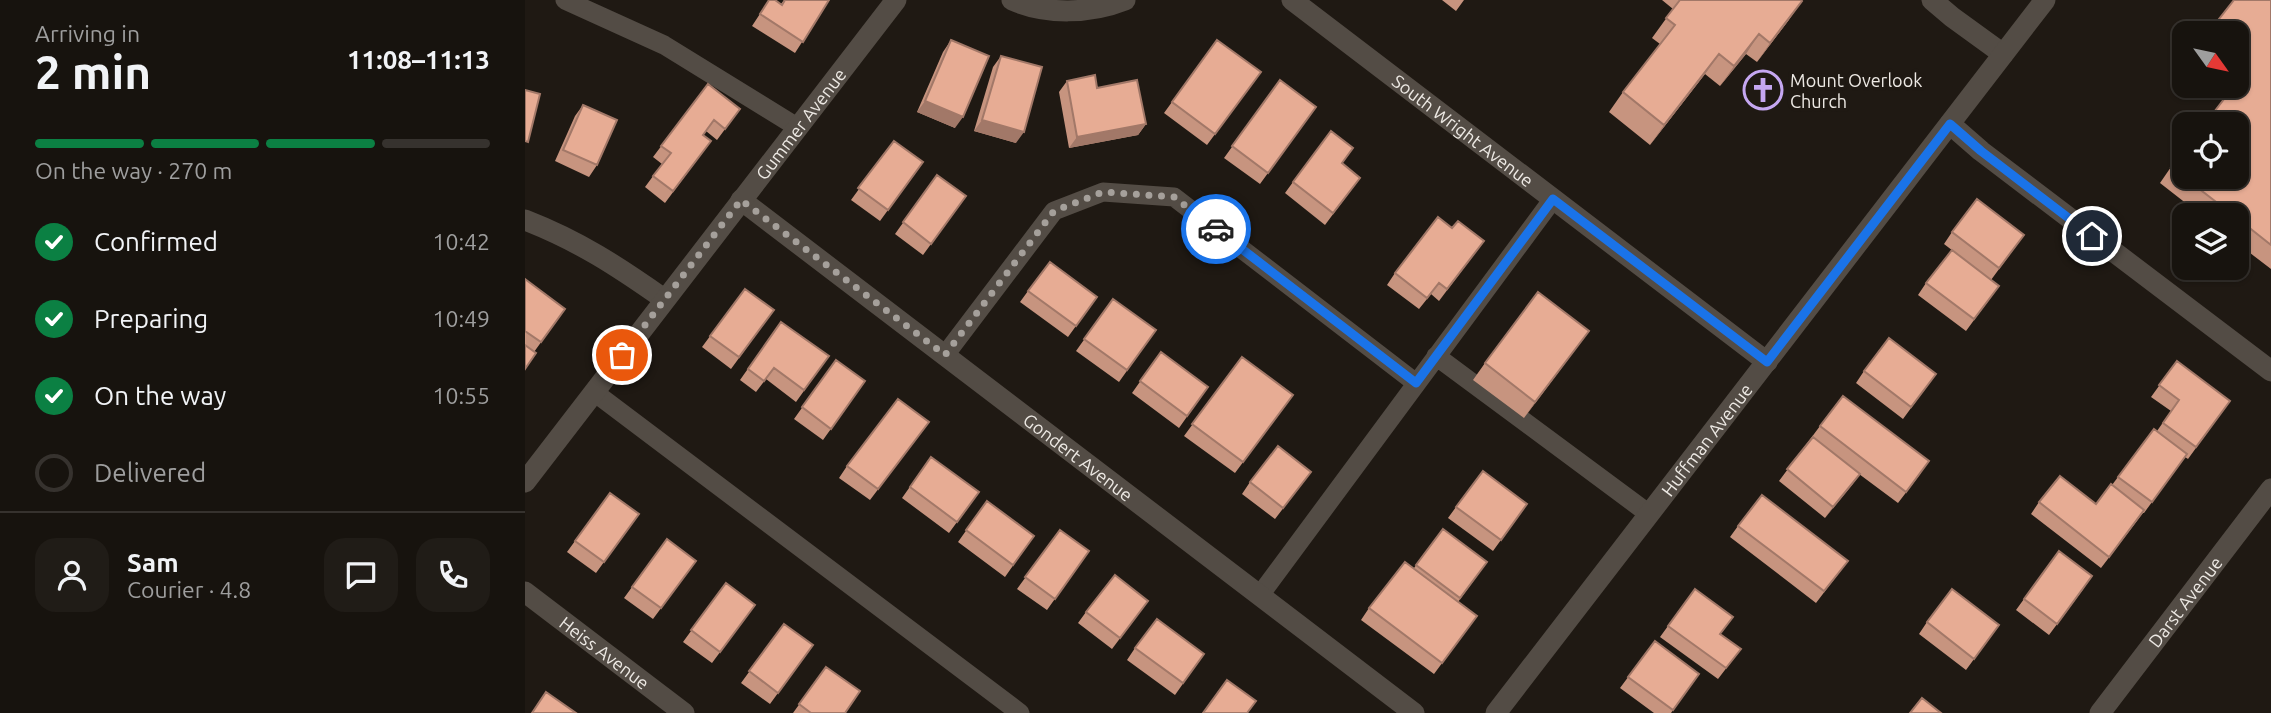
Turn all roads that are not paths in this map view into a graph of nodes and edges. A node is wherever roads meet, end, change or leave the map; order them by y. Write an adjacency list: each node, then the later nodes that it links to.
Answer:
1 (565, 0): 10 (lane)
2 (896, 0): 10 (street, Gummer Avenue)
3 (1012, 0): 4 (street)
4 (1125, 0)
5 (1292, 0): 11 (street, South Wright Avenue)
6 (1932, 0): 8 (street)
7 (2045, 0): 8 (street, Huffman Avenue)
8 (2003, 54): 9 (street, Huffman Avenue)
9 (1950, 124): 17 (street, Huffman Avenue); 18 (street)
10 (797, 127): 12 (street, Gummer Avenue)
11 (1553, 199): 16 (lane); 17 (street, South Wright Avenue)
12 (741, 200): 14 (street, Gummer Avenue); 15 (street, Gondert Avenue)
13 (525, 220): 14 (street)
14 (664, 299): 20 (street, Gummer Avenue)
15 (945, 355): 19 (lane); 25 (street, Gondert Avenue)
16 (1436, 356): 19 (lane); 23 (lane)
17 (1767, 362): 23 (street, Huffman Avenue)
18 (2271, 371)
19 (1416, 383): 25 (lane)
20 (594, 392): 21 (street, Gummer Avenue); 27 (lane)
21 (525, 482)
22 (2271, 489): 30 (street, Darst Avenue)
23 (1649, 514): 29 (street, Huffman Avenue)
24 (525, 592): 26 (street, Heiss Avenue)
25 (1260, 595): 28 (street, Gondert Avenue)
26 (684, 713)
27 (1020, 713)
28 (1414, 713)
29 (1496, 713)
30 (2100, 713)

